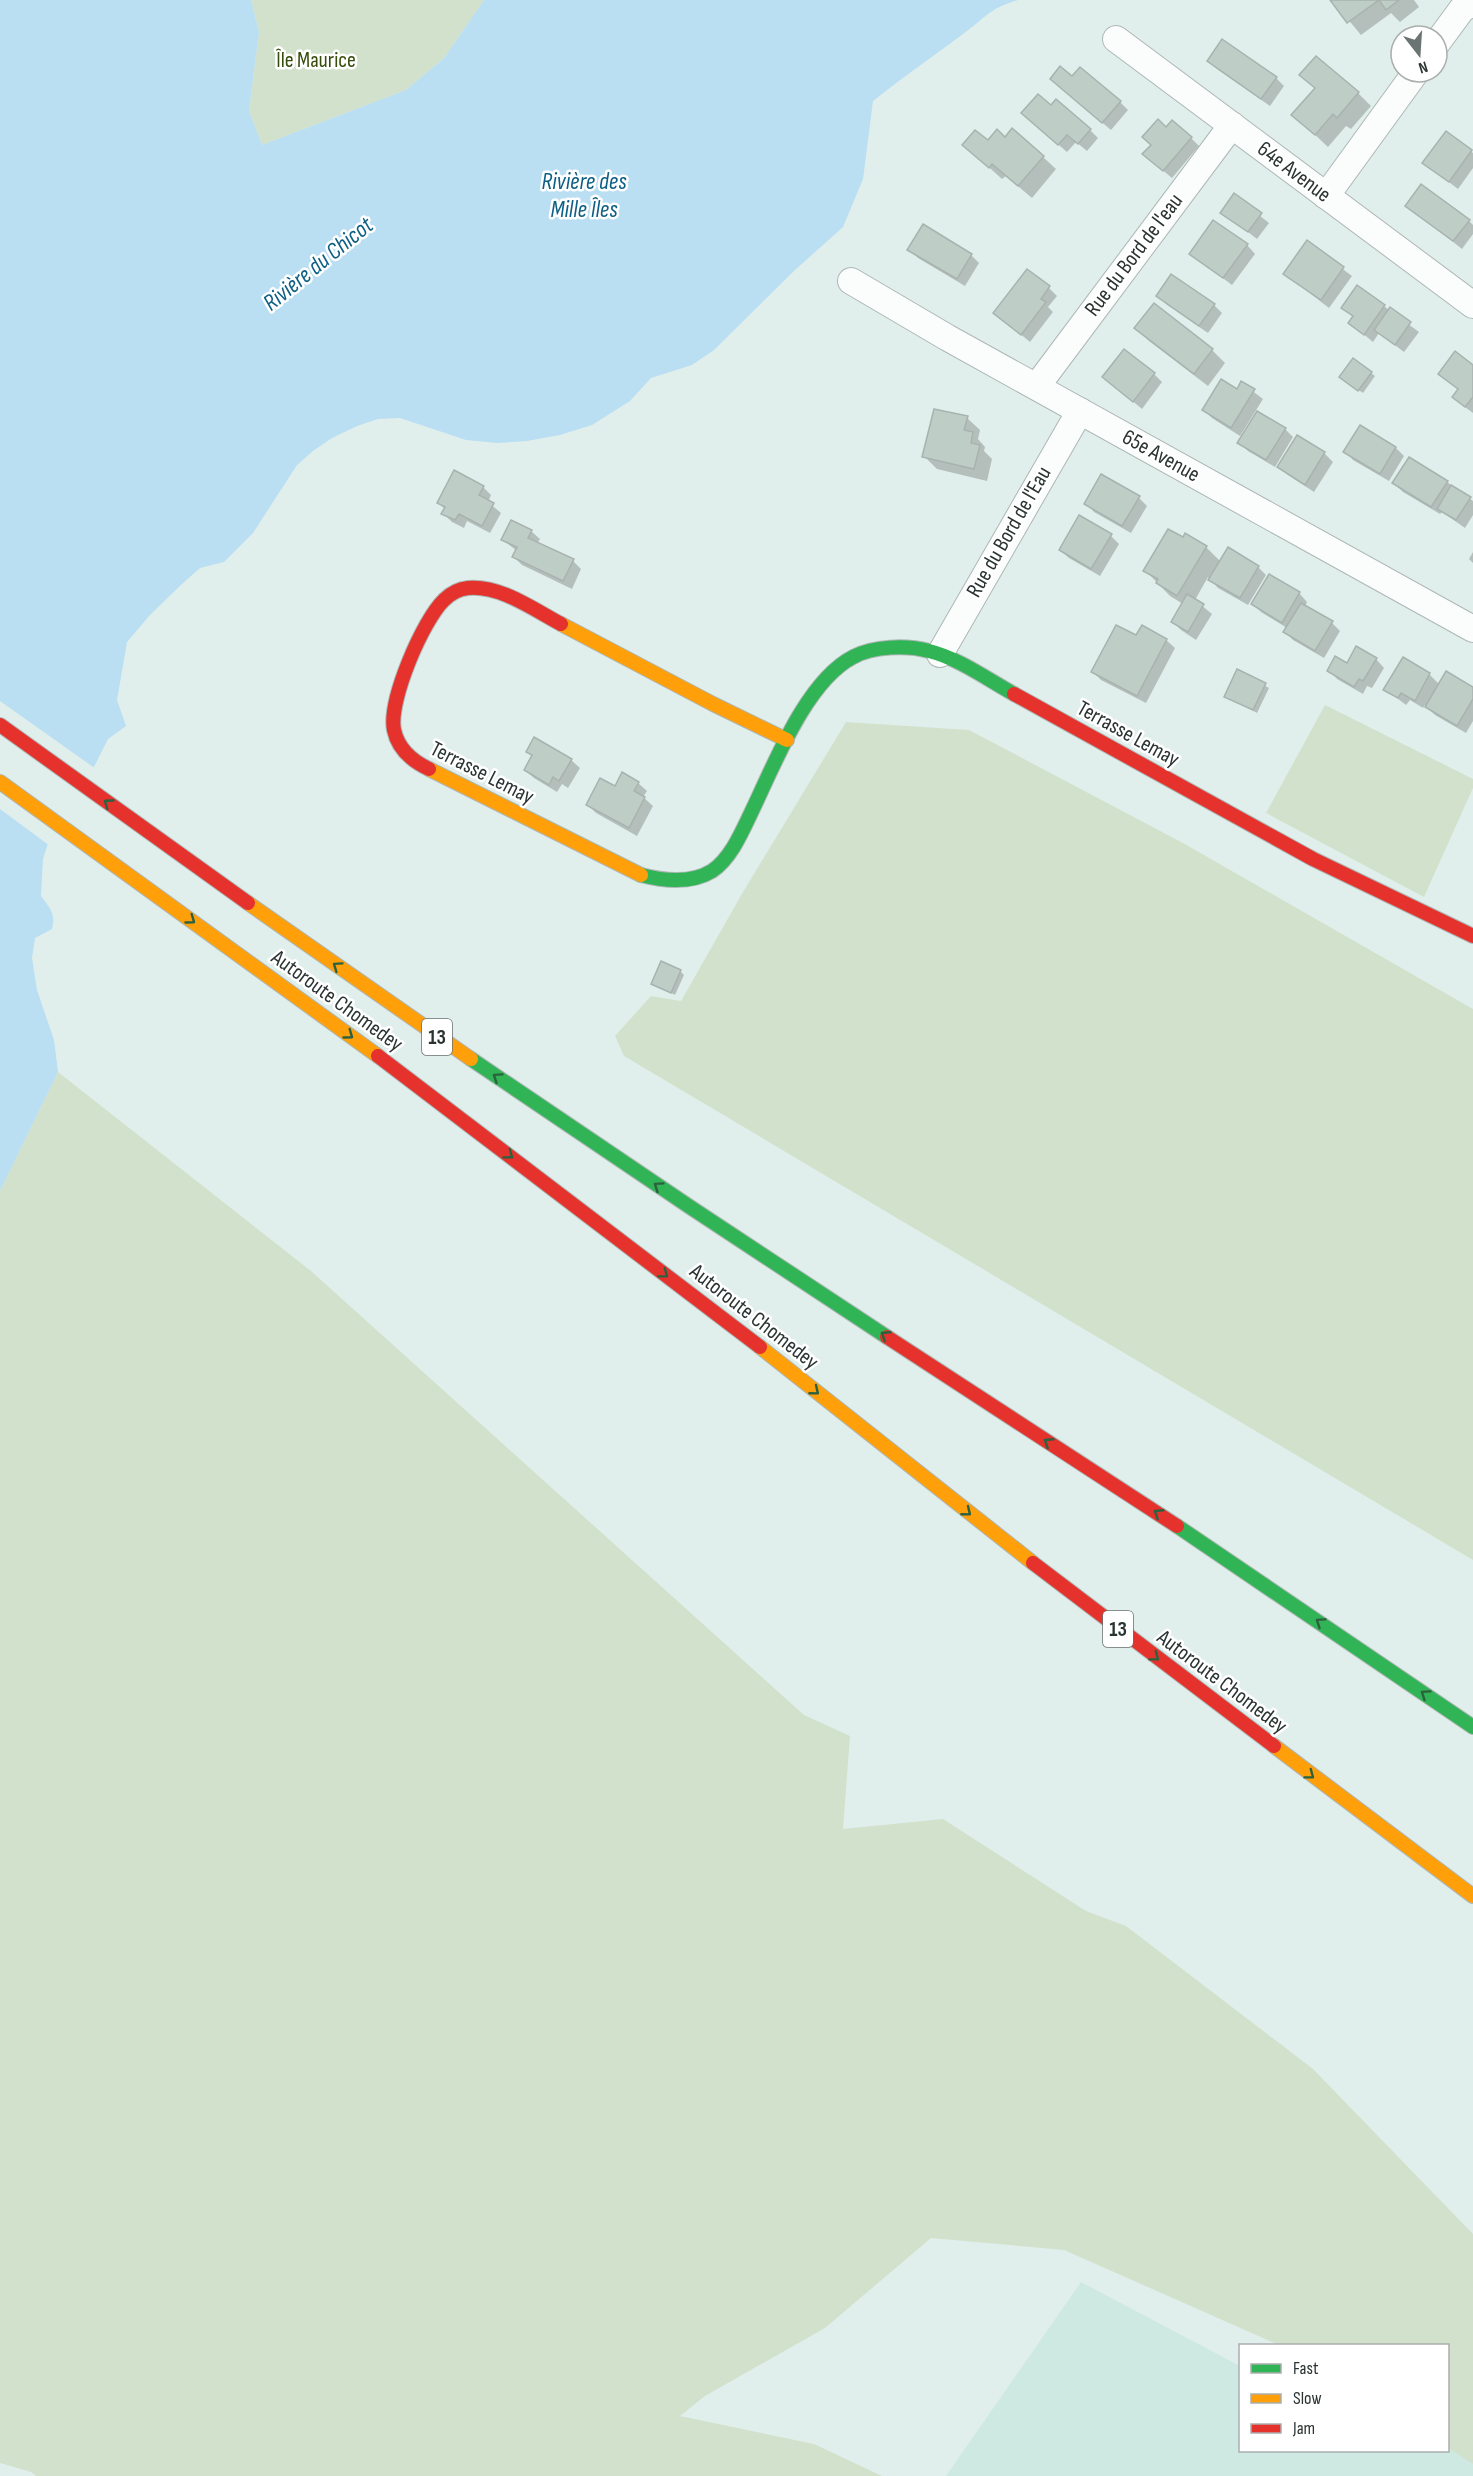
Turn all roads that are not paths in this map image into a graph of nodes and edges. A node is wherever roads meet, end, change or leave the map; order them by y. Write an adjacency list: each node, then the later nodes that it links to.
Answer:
1 (1473, 3): 2 (street)
2 (1449, 27)
3 (1116, 39): 5 (street, 64e Avenue)
4 (1407, 84): 6 (street)
5 (1232, 125): 6 (street, 64e Avenue); 9 (street, Rue du Bord de l'eau)
6 (1326, 196): 8 (street, 64e Avenue)
7 (851, 281): 9 (street, 65e Avenue)
8 (1473, 305)
9 (1037, 386): 10 (street, 65e Avenue)
10 (1080, 411): 11 (street, 65e Avenue); 12 (street, Rue du Bord de l'Eau)
11 (1473, 629)
12 (940, 654): 14 (main road, Terrasse Lemay); 16 (main road, Terrasse Lemay)
13 (0, 726): 17 (main road, Autoroute Chomedey / 13, one-way to 13)
14 (787, 740): 14 (main road, Terrasse Lemay)
15 (0, 782): 18 (main road, Autoroute Chomedey / 13, one-way to 18)
16 (1473, 936)
17 (1473, 1727)
18 (1473, 1896)

